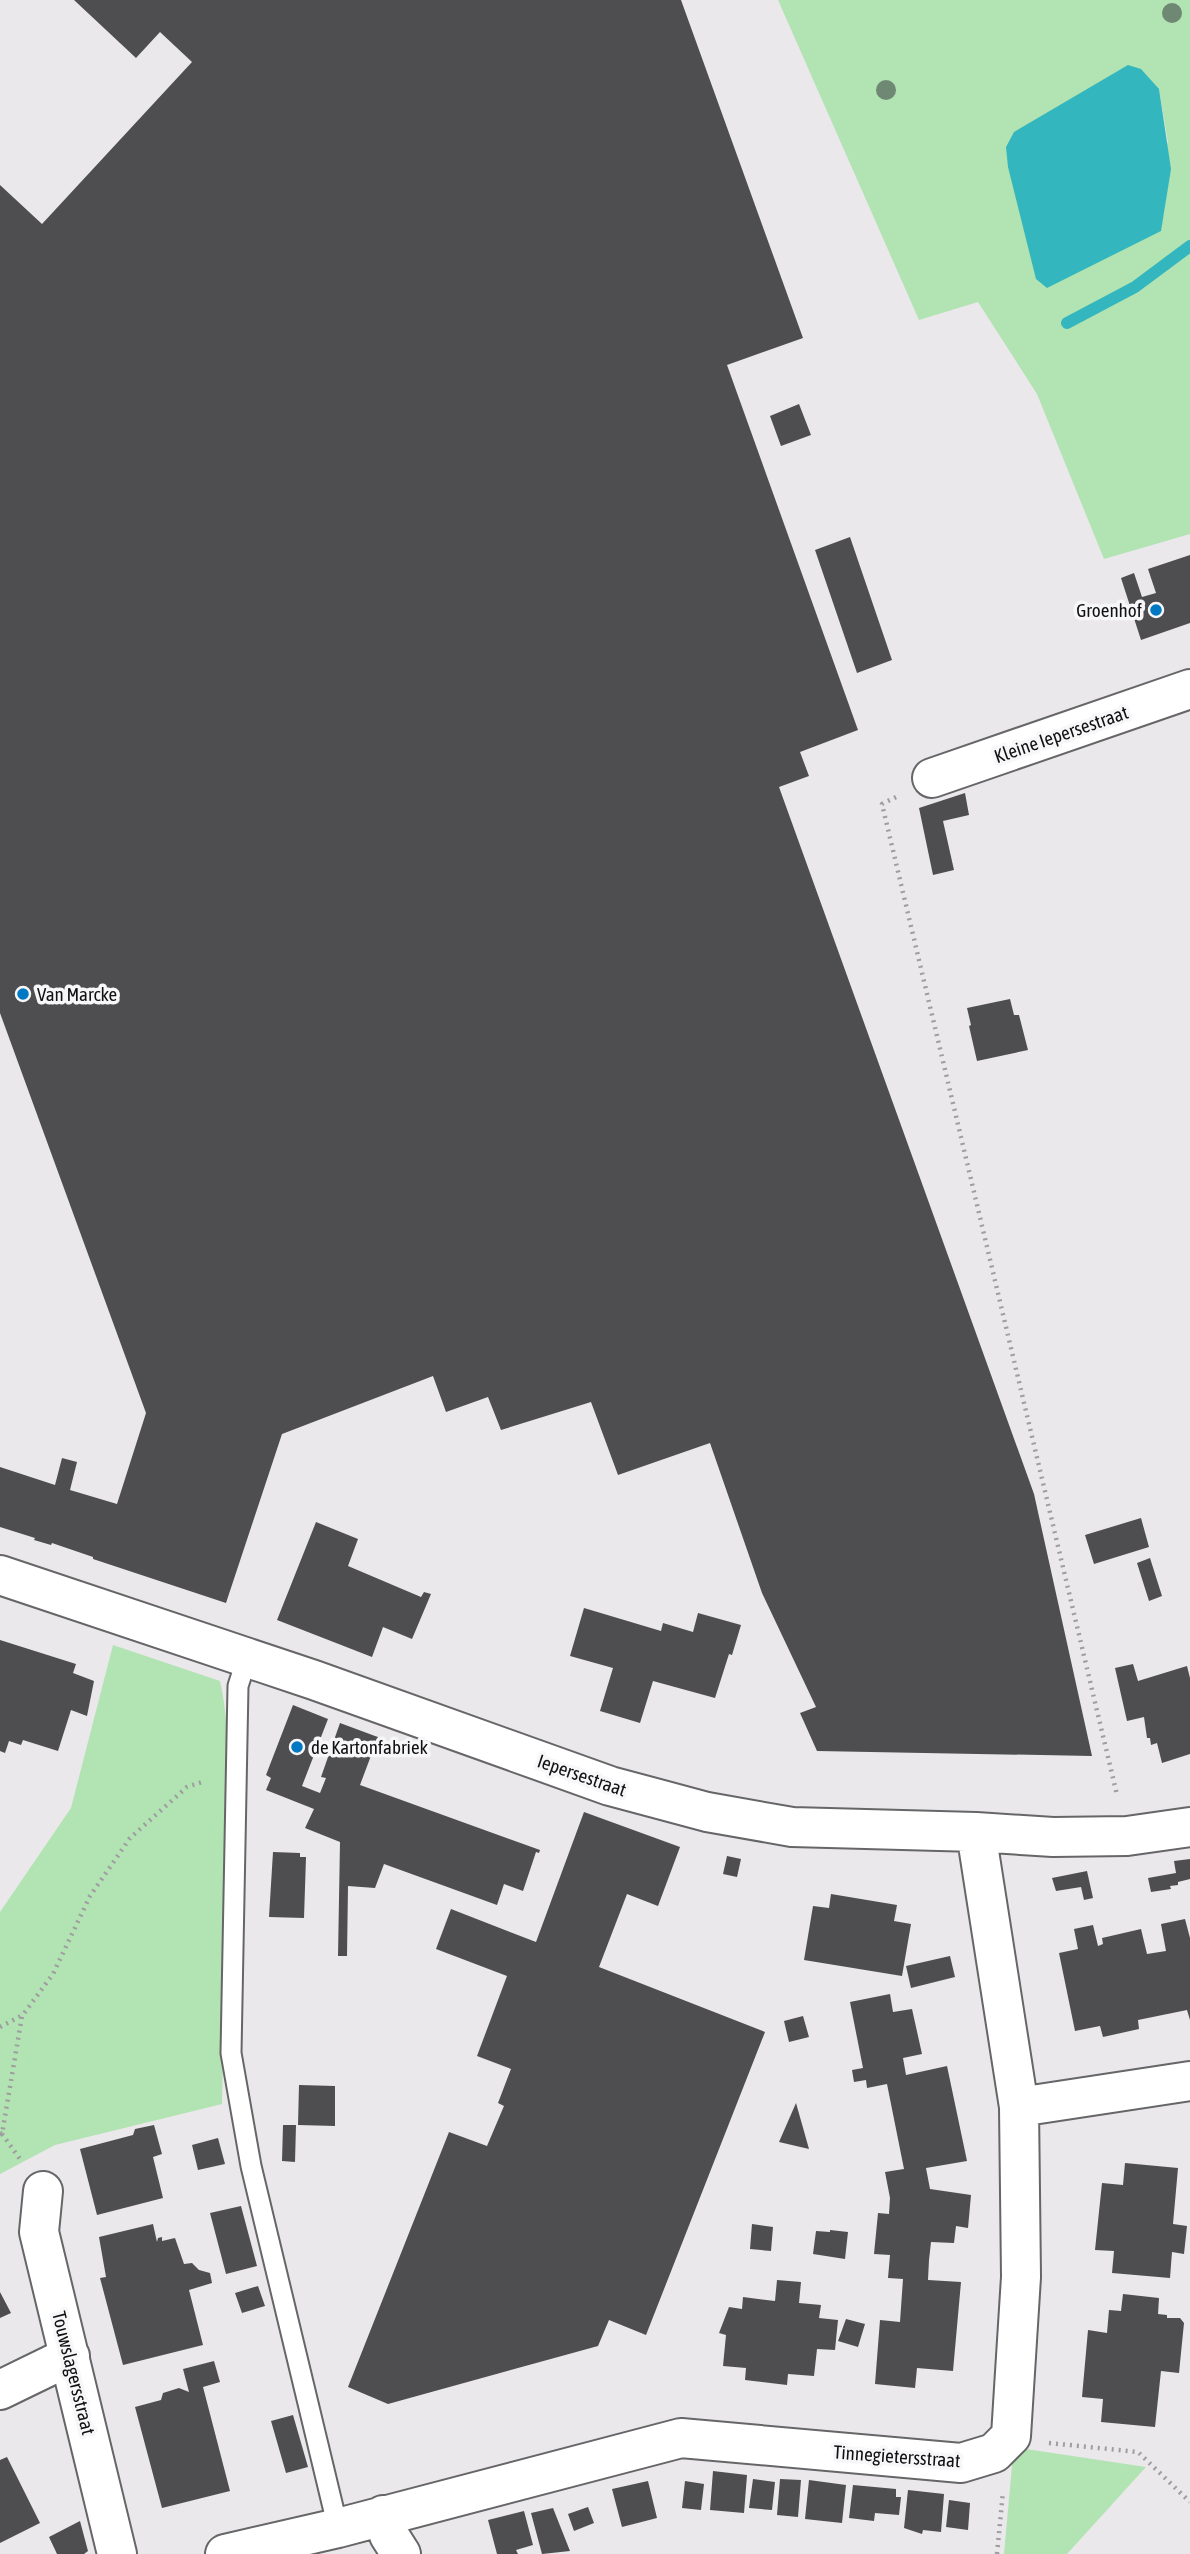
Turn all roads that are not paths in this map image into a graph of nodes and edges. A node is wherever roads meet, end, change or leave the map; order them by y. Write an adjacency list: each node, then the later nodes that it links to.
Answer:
1 (1190, 689): 2 (street, Kleine Iepersestraat)
2 (932, 778)
3 (0, 1575): 4 (street, Iepersestraat)
4 (247, 1658): 6 (street, Iepersestraat); 13 (lane)
5 (1190, 1827): 6 (street, Iepersestraat)
6 (976, 1832): 8 (street)
7 (1190, 2081): 8 (street)
8 (1019, 2107): 12 (street, Tinnegietersstraat)
9 (43, 2191): 10 (street, Touwslagersstraat)
10 (71, 2356): 11 (street); 14 (street, Touwslagersstraat)
11 (0, 2390)
12 (383, 2515): 13 (street, Tinnegietersstraat); 16 (street)
13 (338, 2528): 15 (street, Tinnegietersstraat)
14 (111, 2551)
15 (225, 2554)
16 (401, 2554)

